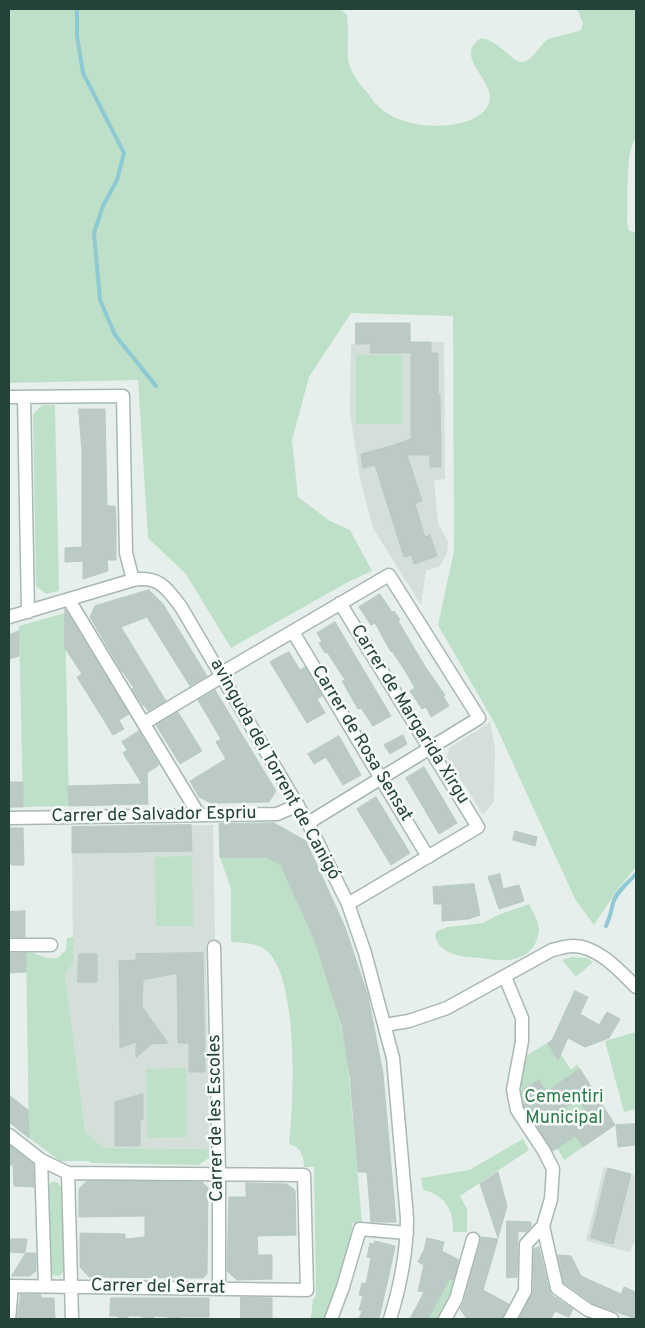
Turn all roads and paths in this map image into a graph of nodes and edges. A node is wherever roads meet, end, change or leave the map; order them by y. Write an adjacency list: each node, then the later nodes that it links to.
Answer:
1 (9, 397): 2 (street)
2 (24, 397): 3 (street); 6 (street)
3 (133, 580): 4 (street); 9 (street, avinguda del Torrent de Canigó)
4 (68, 600): 6 (street); 10 (street)
5 (340, 603): 8 (street); 11 (street, Carrer de Margarida Xirgu); 11 (street)
6 (28, 612): 7 (street)
7 (9, 617)
8 (293, 632): 9 (street); 12 (street, Carrer de Rosa Sensat)
9 (220, 675): 10 (street); 13 (street, avinguda del Torrent de Canigó)
10 (144, 723): 14 (street)
11 (429, 748): 12 (street); 17 (street, Carrer de Margarida Xirgu)
12 (381, 778): 16 (street); 17 (street, Carrer de Rosa Sensat)
13 (298, 805): 14 (street, Carrer de Salvador Espriu); 16 (street, avinguda del Torrent de Canigó)
14 (199, 815): 15 (street, Carrer de Salvador Espriu)
15 (9, 818)
16 (308, 823): 18 (street, avinguda del Torrent de Canigó)
17 (428, 857): 18 (street)
18 (348, 904): 24 (street, avinguda del Torrent de Canigó)
19 (9, 945): 20 (street)
20 (51, 945)
21 (214, 948): 28 (street, Carrer de les Escoles)
22 (506, 977): 23 (street); 24 (street); 29 (street)
23 (636, 987)
24 (385, 1025): 30 (street, avinguda del Torrent de Canigó)
25 (9, 1135): 26 (street)
26 (41, 1160): 27 (street); 33 (street)
27 (68, 1173): 28 (street); 34 (street)
28 (219, 1174): 35 (street, Carrer de les Escoles); 35 (street, Carrer del Serrat)
29 (543, 1226): 36 (street); 42 (street)
30 (407, 1233): 39 (street); 40 (street, avinguda del Torrent de Canigó)
31 (473, 1239): 41 (street)
32 (10, 1286): 33 (street, Carrer del Serrat); 37 (street)
33 (45, 1286): 34 (street, Carrer del Serrat)
34 (72, 1286): 35 (street, Carrer del Serrat); 38 (street)
35 (219, 1288)
36 (588, 1314): 43 (street)
37 (9, 1319)
38 (72, 1319)
39 (331, 1319)
40 (390, 1319)
41 (445, 1319)
42 (510, 1319)
43 (612, 1319)

